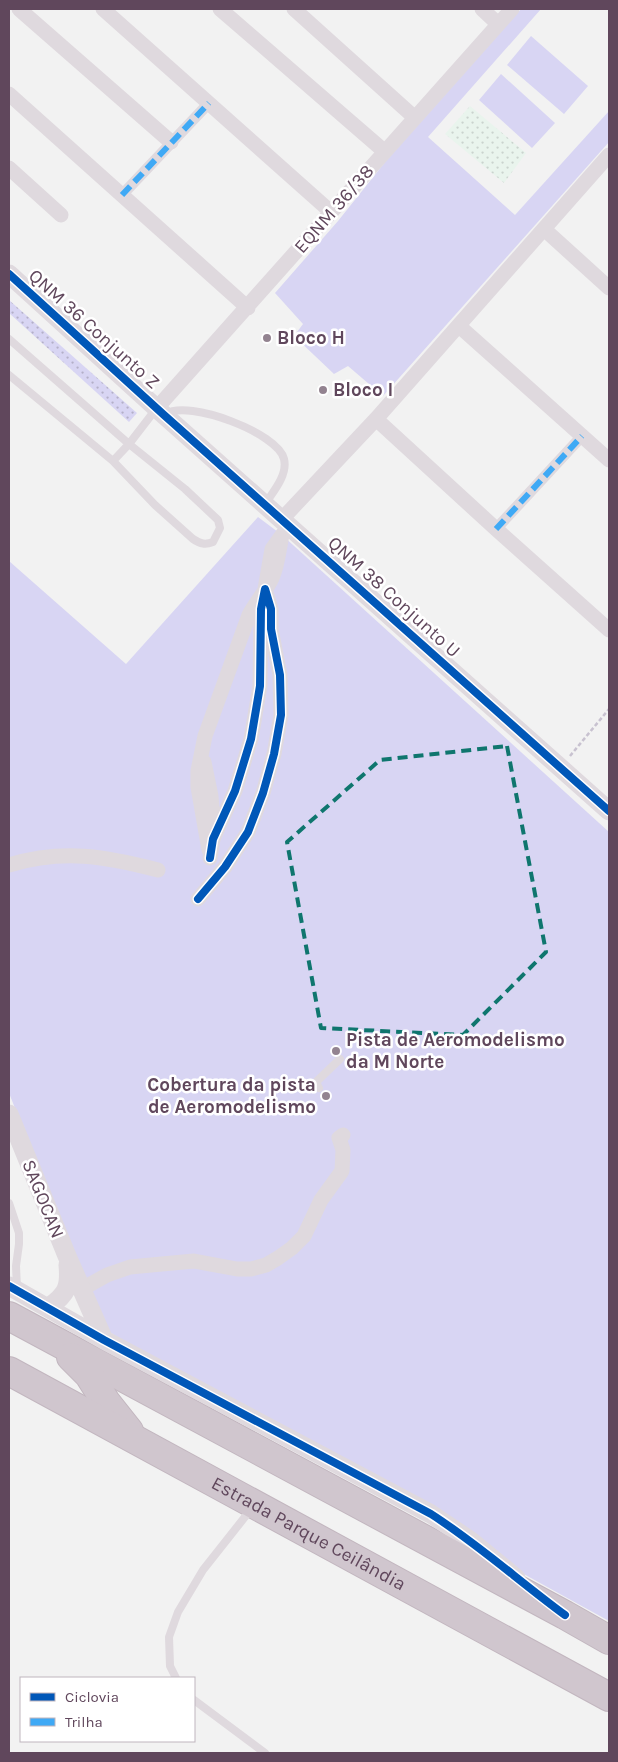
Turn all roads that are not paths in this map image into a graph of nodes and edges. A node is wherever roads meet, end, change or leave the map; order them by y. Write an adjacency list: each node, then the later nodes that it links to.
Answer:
1 (19, 9): 11 (street)
2 (103, 9): 9 (street)
3 (220, 9): 12 (street)
4 (294, 9): 10 (street)
5 (482, 9): 7 (street)
6 (512, 9): 7 (street, EQNM 36/38)
7 (498, 24): 10 (street, EQNM 36/38)
8 (9, 94): 15 (street)
9 (209, 102): 11 (street); 16 (street)
10 (414, 118): 12 (street, EQNM 36/38)
11 (171, 142): 15 (street)
12 (384, 151): 16 (street, EQNM 36/38)
13 (609, 155): 18 (street)
14 (9, 168): 17 (street)
15 (122, 195): 21 (street)
16 (331, 212): 21 (street, EQNM 36/38)
17 (61, 215)
18 (544, 229): 20 (street); 22 (street)
19 (9, 274): 25 (street, QNM 36 Conjunto Z)
20 (609, 288)
21 (248, 308): 25 (street, EQNM 36/38)
22 (459, 326): 26 (street); 27 (street)
23 (9, 339): 28 (lane)
24 (9, 374): 30 (lane)
25 (160, 412): 28 (lane); 31 (street, QNM 38 Conjunto U); 31 (lane)
26 (376, 419): 32 (street); 33 (street)
27 (582, 436): 29 (street); 33 (street)
28 (129, 444): 30 (lane); 30 (lane)
29 (609, 460)
30 (113, 461)
31 (265, 504): 32 (street, QNM 38 Conjunto U)
32 (282, 519): 37 (street, QNM 38 Conjunto U)
33 (496, 530): 35 (street)
34 (264, 589): 36 (street); 38 (street); 39 (street)
35 (609, 630)
36 (201, 754): 38 (street); 39 (street)
37 (609, 811)
38 (213, 839): 39 (street)
39 (210, 858)
40 (9, 865): 41 (street)
41 (158, 870)
42 (340, 1059): 43 (lane)
43 (319, 1088)
44 (9, 1114): 47 (street, SAGOCAN)
45 (343, 1135): 49 (street)
46 (9, 1203): 48 (lane)
47 (67, 1256): 49 (street, SAGOCAN); 50 (street, SAGOCAN)
48 (13, 1288): 50 (street)
49 (82, 1289): 53 (street, SAGOCAN)
50 (48, 1307): 53 (street)
51 (9, 1316): 52 (highway)
52 (46, 1336): 56 (highway); 57 (highway)
53 (104, 1340): 60 (street)
54 (9, 1371): 55 (highway, Estrada Parque Ceilândia)
55 (35, 1385): 56 (highway); 58 (highway, Estrada Parque Ceilândia)
56 (100, 1390): 57 (highway); 58 (highway)
57 (159, 1397): 60 (highway)
58 (138, 1441): 59 (highway, Estrada Parque Ceilândia)
59 (255, 1505): 62 (lane); 63 (highway, Estrada Parque Ceilândia)
60 (566, 1615): 61 (highway)
61 (609, 1640)
62 (176, 1677)
63 (609, 1697)
64 (195, 1701): 65 (lane)
65 (265, 1753)

